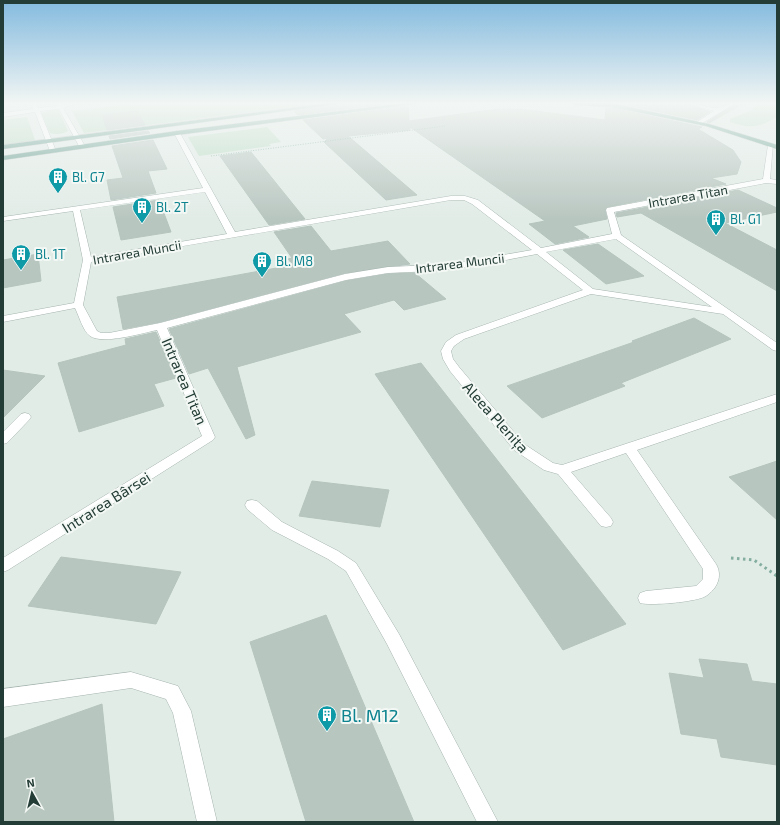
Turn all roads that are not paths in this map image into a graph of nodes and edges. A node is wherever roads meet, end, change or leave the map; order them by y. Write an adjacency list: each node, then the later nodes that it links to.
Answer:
1 (49, 141): 10 (street)
2 (45, 142): 9 (main road)
3 (80, 142): 7 (street)
4 (115, 142): 7 (main road)
5 (181, 142): 14 (street)
6 (759, 142): 8 (main road)
7 (82, 146): 10 (main road)
8 (774, 146): 12 (street)
9 (3, 147)
10 (53, 151): 11 (main road)
11 (3, 158)
12 (766, 181): 13 (street, Intrarea Titan); 18 (street, Intrarea Titan)
13 (777, 182)
14 (207, 190): 15 (street); 17 (street)
15 (76, 209): 16 (street); 20 (street)
16 (3, 219)
17 (232, 235): 19 (street, Intrarea Muncii); 20 (street, Intrarea Muncii)
18 (617, 236): 19 (street); 23 (street)
19 (539, 252): 21 (street); 25 (street, Intrarea Muncii)
20 (87, 260): 22 (street, Intrarea Muncii)
21 (590, 291): 23 (street); 32 (street, Aleea Plenița)
22 (78, 306): 24 (street); 25 (street, Intrarea Muncii)
23 (726, 312): 26 (street)
24 (3, 319)
25 (161, 326): 29 (street, Intrarea Titan)
26 (777, 348)
27 (777, 398): 31 (street)
28 (25, 417): 30 (street)
29 (209, 437): 35 (street, Intrarea Bârsei)
30 (3, 440)
31 (629, 448): 32 (street); 36 (street)
32 (562, 470): 34 (street)
33 (252, 505): 39 (street)
34 (606, 522)
35 (3, 566)
36 (646, 598)
37 (3, 698): 38 (street)
38 (207, 822)
39 (488, 822)

